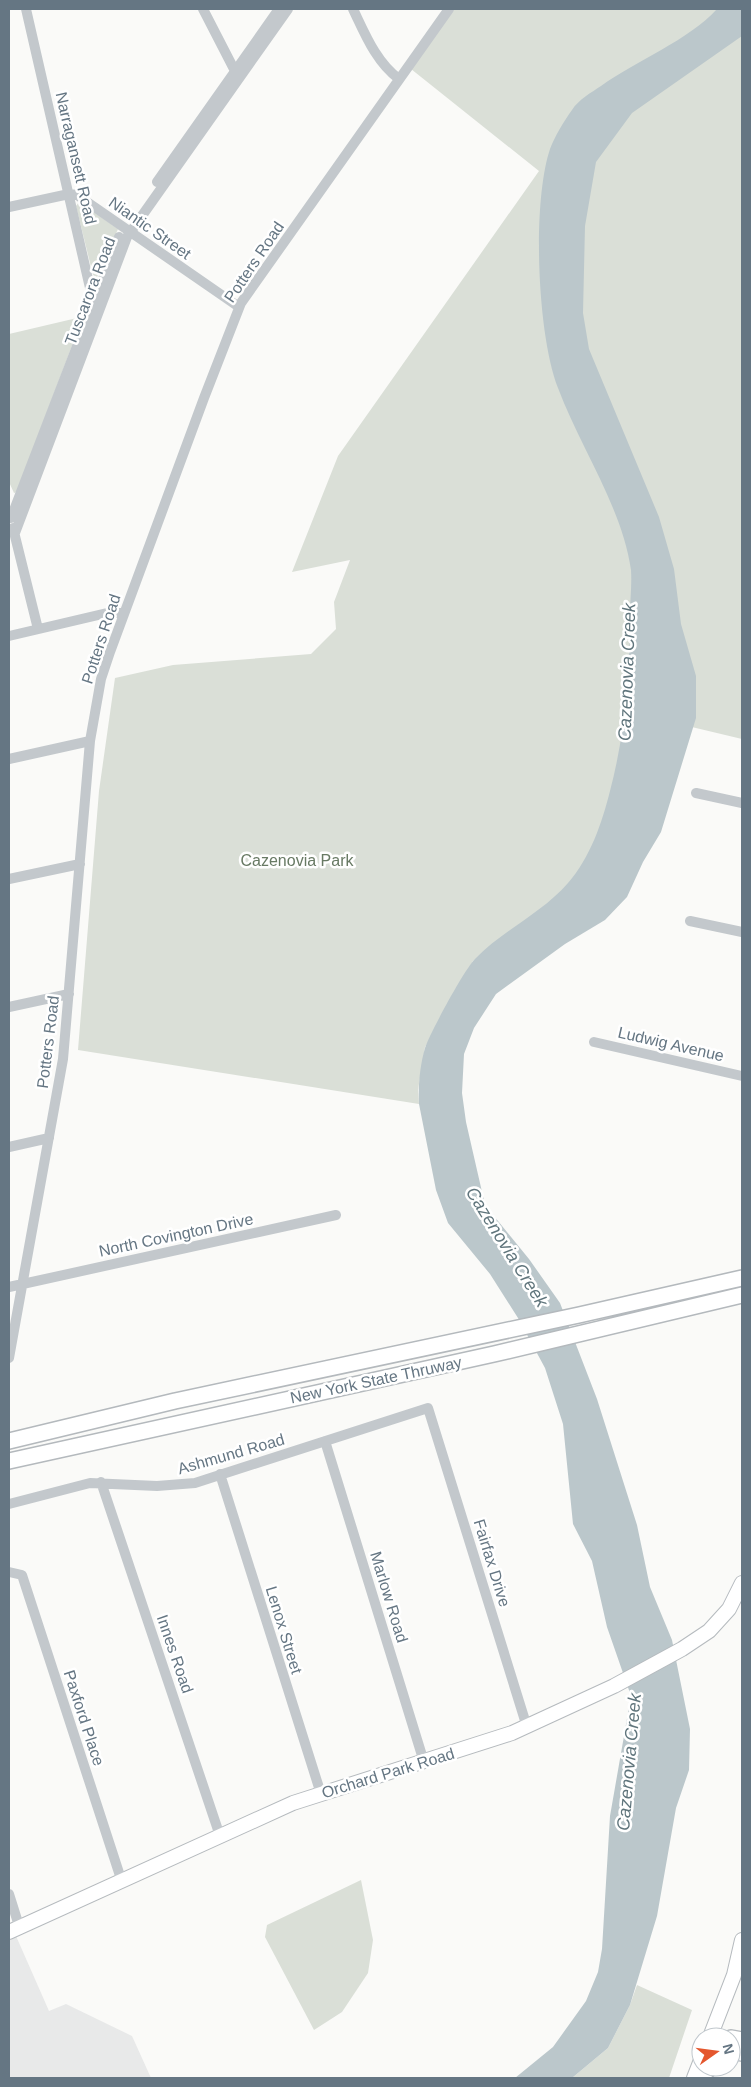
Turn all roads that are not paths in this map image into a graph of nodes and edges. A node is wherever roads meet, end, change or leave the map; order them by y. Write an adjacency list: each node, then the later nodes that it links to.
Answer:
1 (26, 9): 9 (street, Narragansett Road)
2 (203, 9): 7 (street)
3 (279, 9): 7 (street, Tuscarora Road)
4 (288, 9): 7 (street, Tuscarora Road)
5 (353, 9): 8 (street)
6 (449, 9): 8 (street, Potters Road)
7 (237, 75): 11 (street, Tuscarora Road)
8 (399, 79): 13 (street, Potters Road)
9 (69, 194): 10 (street); 11 (street, Niantic Street); 12 (street, Narragansett Road)
10 (9, 207)
11 (127, 230): 12 (street, Tuscarora Road); 13 (street, Niantic Street); 14 (street, Tuscarora Road)
12 (93, 301): 14 (street, Narragansett Road); 16 (street, Tuscarora Road)
13 (239, 307): 18 (street, Potters Road)
14 (96, 315): 17 (street, Tuscarora Road)
15 (9, 507): 16 (street)
16 (11, 518): 17 (street)
17 (14, 533): 19 (street)
18 (124, 613): 19 (street); 21 (street, Potters Road)
19 (38, 629): 20 (street)
20 (9, 636)
21 (90, 741): 22 (street); 25 (street, Potters Road)
22 (9, 759)
23 (696, 793): 24 (street)
24 (742, 804)
25 (80, 864): 26 (street); 29 (street, Potters Road)
26 (9, 879)
27 (690, 921): 28 (street)
28 (742, 932)
29 (69, 994): 30 (street); 33 (street, Potters Road)
30 (9, 1007)
31 (594, 1042): 32 (street, Ludwig Avenue)
32 (742, 1076)
33 (49, 1138): 34 (street); 37 (street, Potters Road)
34 (9, 1147)
35 (336, 1215): 37 (street, North Covington Drive)
36 (742, 1278): 43 (highway, New York State Thruway)
37 (22, 1284): 38 (street, North Covington Drive); 40 (street, Potters Road)
38 (9, 1287)
39 (742, 1295): 46 (highway, New York State Thruway)
40 (9, 1358)
41 (428, 1408): 45 (street, Ashmund Road); 52 (street, Fairfax Drive)
42 (9, 1431): 43 (highway)
43 (32, 1431): 44 (highway)
44 (9, 1441)
45 (325, 1441): 47 (street, Ashmund Road); 53 (street, Marlow Road)
46 (9, 1461)
47 (220, 1474): 48 (street, Ashmund Road); 54 (street, Lenox Street)
48 (101, 1482): 49 (street, Ashmund Road); 55 (street, Innes Road)
49 (9, 1504)
50 (9, 1572): 56 (street, Paxford Place)
51 (742, 1583): 52 (main road, Orchard Park Road)
52 (527, 1726): 53 (main road, Orchard Park Road)
53 (424, 1762): 54 (main road, Orchard Park Road)
54 (321, 1794): 55 (main road, Orchard Park Road)
55 (220, 1836): 56 (main road, Orchard Park Road)
56 (122, 1882): 58 (main road, Orchard Park Road)
57 (9, 1894): 58 (street)
58 (14, 1931)
59 (742, 1940): 60 (main road)
60 (739, 1965): 61 (main road)
61 (714, 2027)

